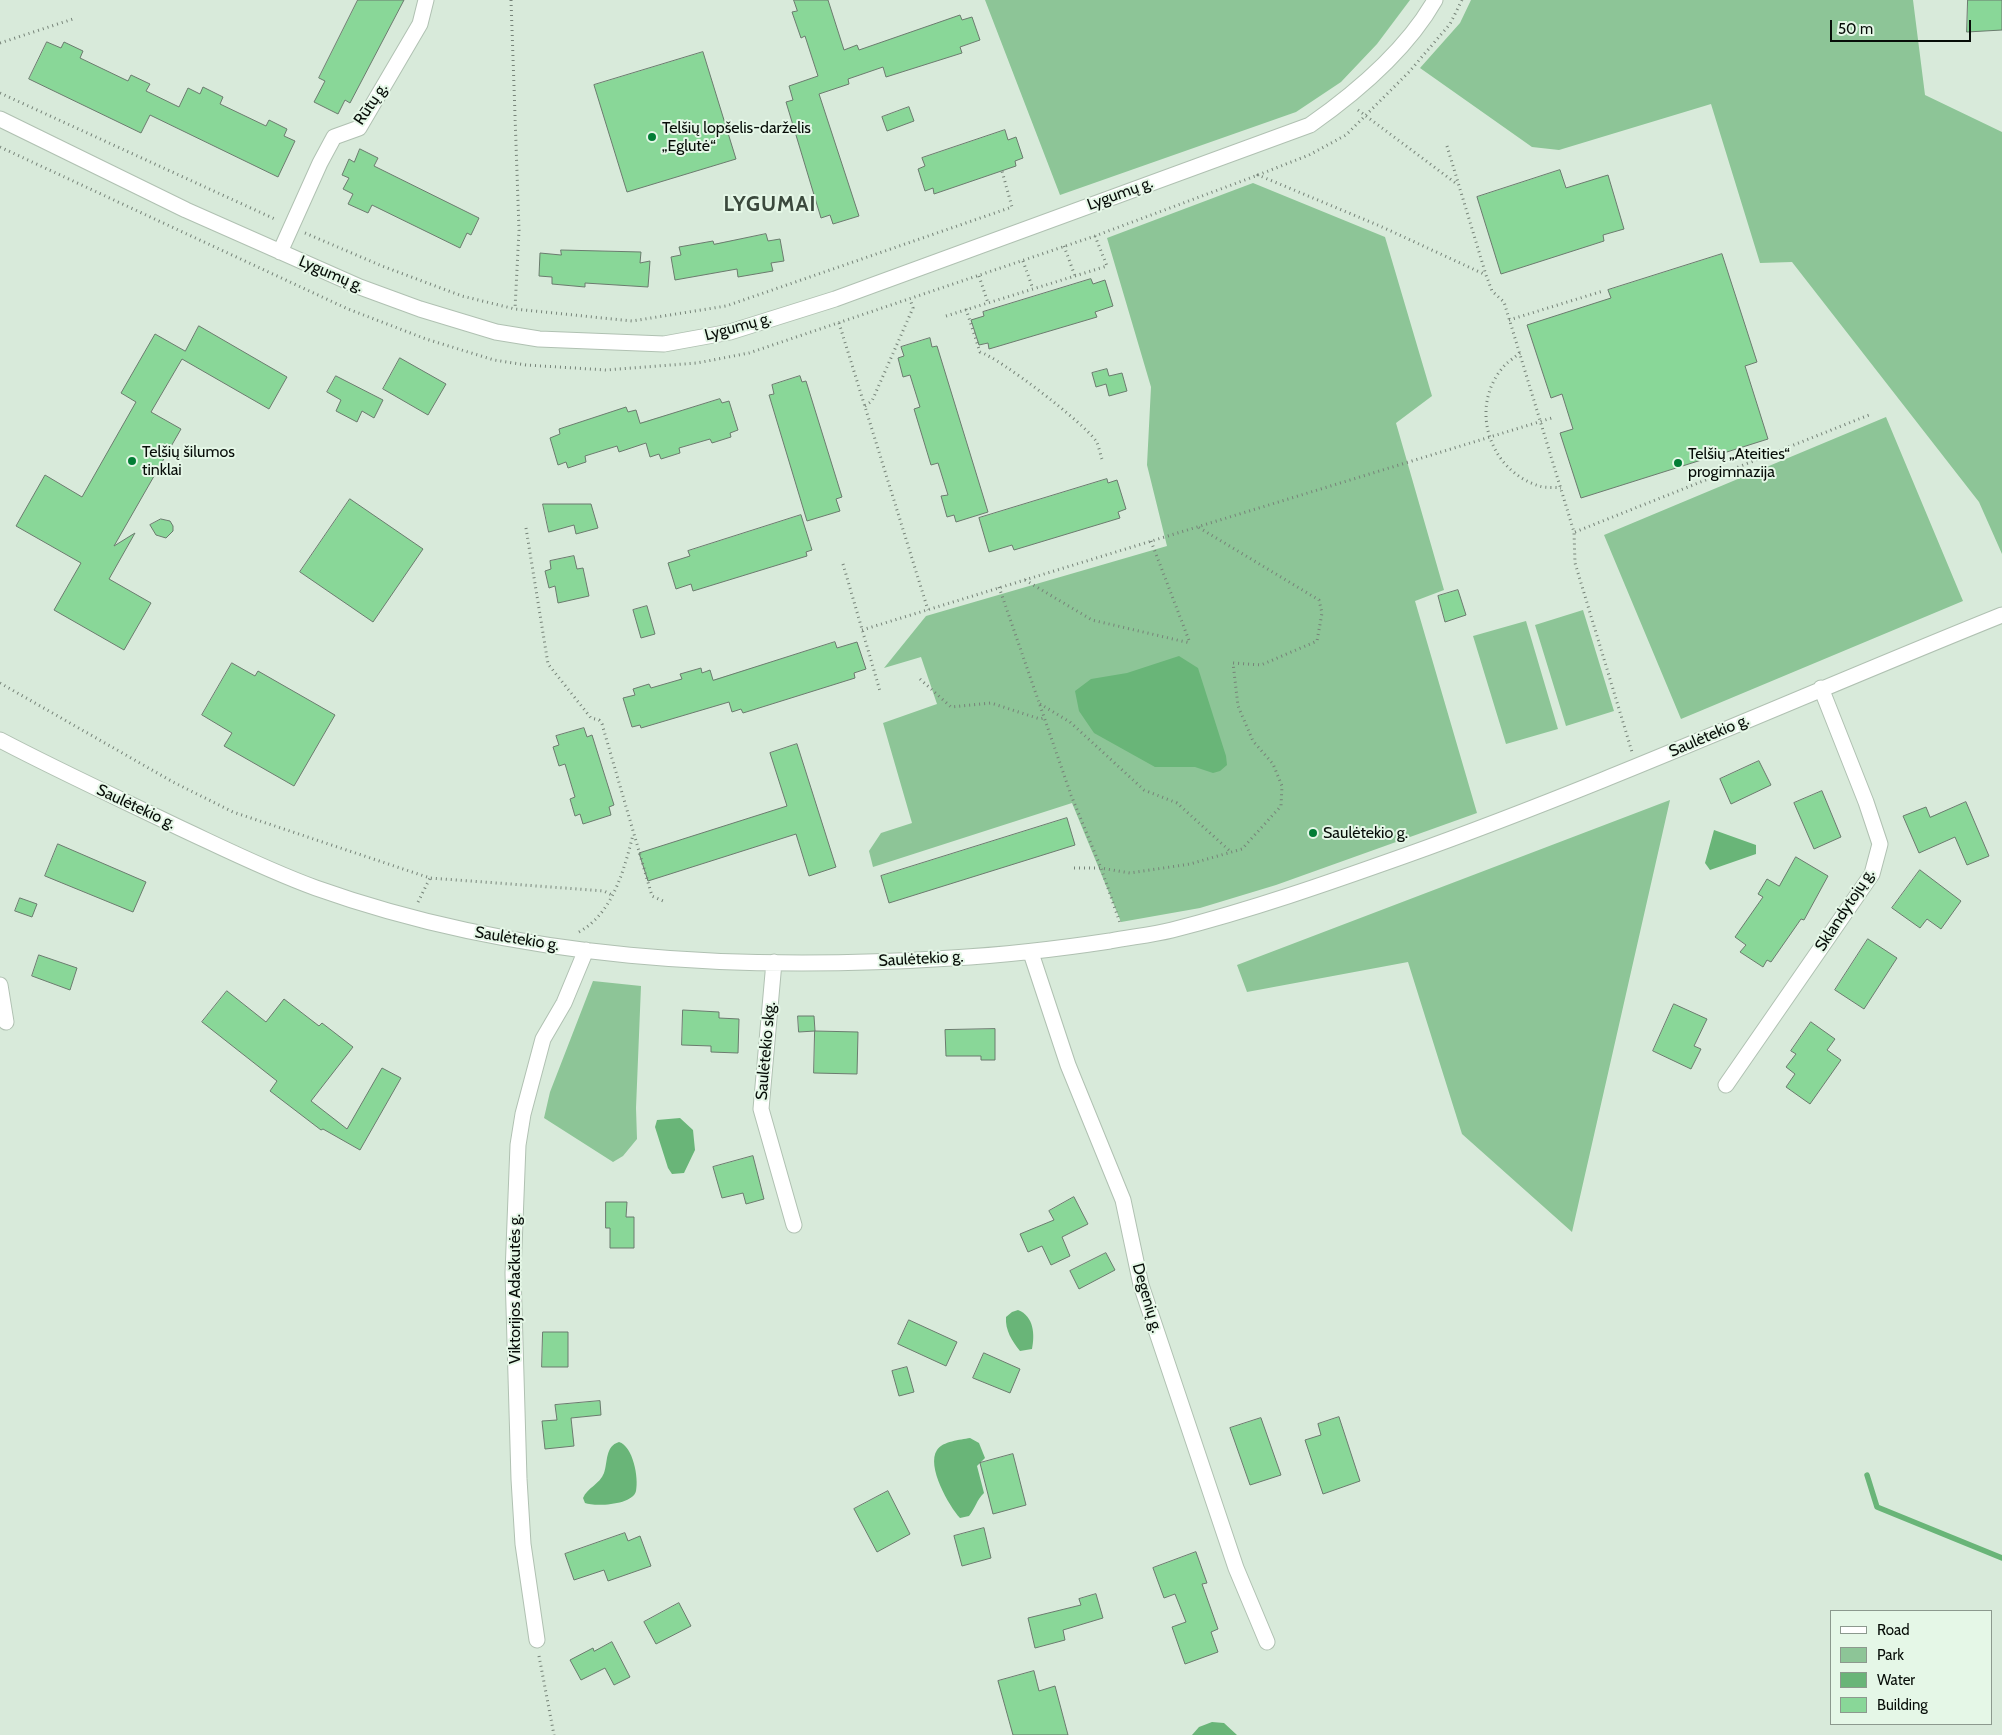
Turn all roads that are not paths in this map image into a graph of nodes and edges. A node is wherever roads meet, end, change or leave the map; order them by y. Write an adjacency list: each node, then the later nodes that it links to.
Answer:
1 (426, 0): 4 (street, Rūtų g.)
2 (1435, 0): 4 (street, Lygumų g.)
3 (0, 119): 4 (street, Lygumų g.)
4 (280, 252)
5 (2002, 614): 6 (street, Saulėtekio g.)
6 (1821, 688): 9 (street, Saulėtekio g.); 13 (street, Sklandytojų g.)
7 (0, 740): 8 (street, Saulėtekio g.)
8 (586, 950): 10 (street, Saulėtekio g.); 15 (street, Viktorijos Adačkutės g.)
9 (1031, 953): 10 (street, Saulėtekio g.); 16 (street, Degenių g.)
10 (774, 962): 14 (street, Saulėtekio skg.)
11 (0, 985): 12 (street)
12 (6, 1022)
13 (1726, 1085)
14 (794, 1225)
15 (537, 1640)
16 (1267, 1642)

